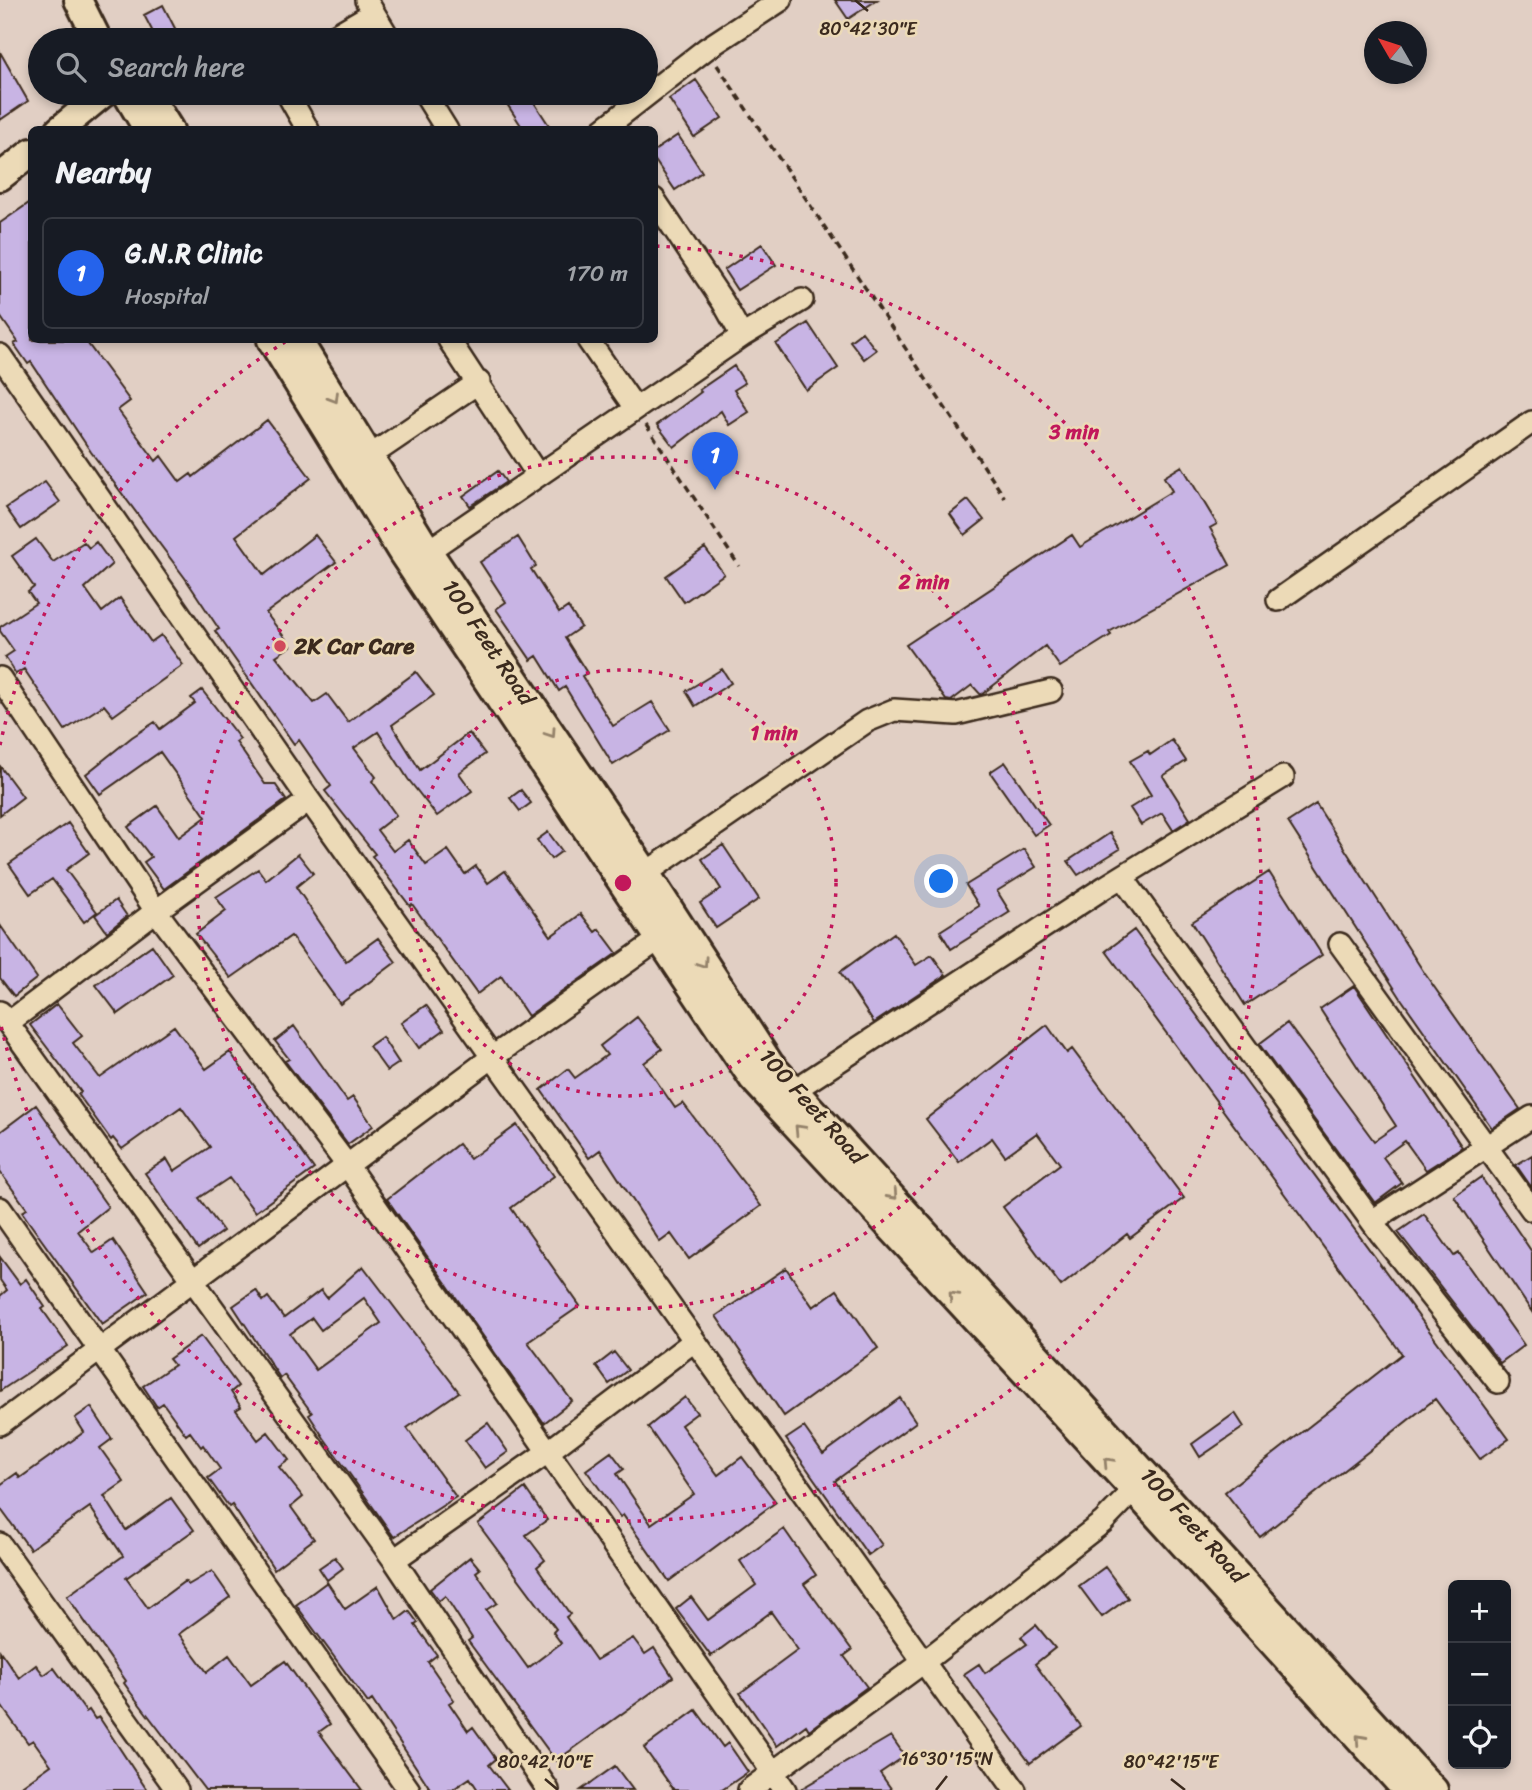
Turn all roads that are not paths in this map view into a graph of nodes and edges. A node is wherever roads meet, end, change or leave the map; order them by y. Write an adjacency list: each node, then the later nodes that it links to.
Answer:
1 (78, 0): 5 (street)
2 (97, 0): 6 (street)
3 (781, 0): 9 (street)
4 (369, 7): 7 (street); 8 (street)
5 (92, 28)
6 (112, 28)
7 (342, 28)
8 (382, 28)
9 (658, 87)
10 (89, 105): 16 (street)
11 (133, 105): 17 (street)
12 (154, 105): 18 (street)
13 (294, 105): 19 (street)
14 (431, 105): 20 (street)
15 (635, 105): 21 (street)
16 (64, 126)
17 (146, 126)
18 (168, 126)
19 (306, 126)
20 (445, 126)
21 (609, 126)
22 (28, 155): 23 (street)
23 (0, 177)
24 (658, 205): 26 (street)
25 (802, 300): 26 (street)
26 (742, 336): 33 (street)
27 (273, 343): 46 (street, 100 Feet Road)
28 (300, 343): 35 (street, 100 Feet Road, one-way to 35)
29 (451, 343): 32 (street)
30 (590, 343): 33 (street)
31 (0, 355): 42 (street)
32 (479, 382): 35 (street); 36 (street)
33 (635, 408): 36 (street)
34 (1532, 422): 38 (street)
35 (370, 456): 37 (street, 100 Feet Road)
36 (537, 474): 37 (street)
37 (428, 551): 43 (street, 100 Feet Road, one-way to 43)
38 (1278, 600)
39 (0, 678): 45 (street)
40 (1051, 691): 43 (street)
41 (1283, 777): 44 (street)
42 (309, 800): 45 (street); 49 (street)
43 (646, 873): 46 (street, 100 Feet Road)
44 (1122, 877): 50 (street); 56 (street)
45 (156, 911): 48 (street); 53 (street)
46 (668, 932): 49 (street); 50 (street, 100 Feet Road, one-way to 50); 63 (street, 100 Feet Road, one-way to 46)
47 (1340, 943): 52 (street)
48 (4, 1018): 57 (street)
49 (494, 1056): 53 (street); 58 (street)
50 (796, 1089): 74 (street, 100 Feet Road, one-way to 74)
51 (1532, 1117): 52 (street)
52 (1486, 1147): 55 (street); 56 (street)
53 (347, 1165): 57 (street); 62 (street)
54 (0, 1208): 59 (street)
55 (1532, 1210)
56 (1372, 1221): 60 (street)
57 (193, 1282): 59 (street); 65 (street)
58 (694, 1341): 62 (street); 66 (street)
59 (102, 1350): 61 (street); 69 (street)
60 (1498, 1381)
61 (0, 1424)
62 (549, 1451): 65 (street); 67 (street)
63 (1134, 1490): 66 (street); 73 (street, 100 Feet Road, one-way to 63)
64 (0, 1544): 68 (street)
65 (394, 1560): 70 (street)
66 (925, 1661): 67 (street); 72 (street)
67 (779, 1782): 71 (street)
68 (177, 1790)
69 (409, 1790)
70 (548, 1790)
71 (749, 1790)
72 (1015, 1790)
73 (1406, 1790)
74 (1434, 1790)

